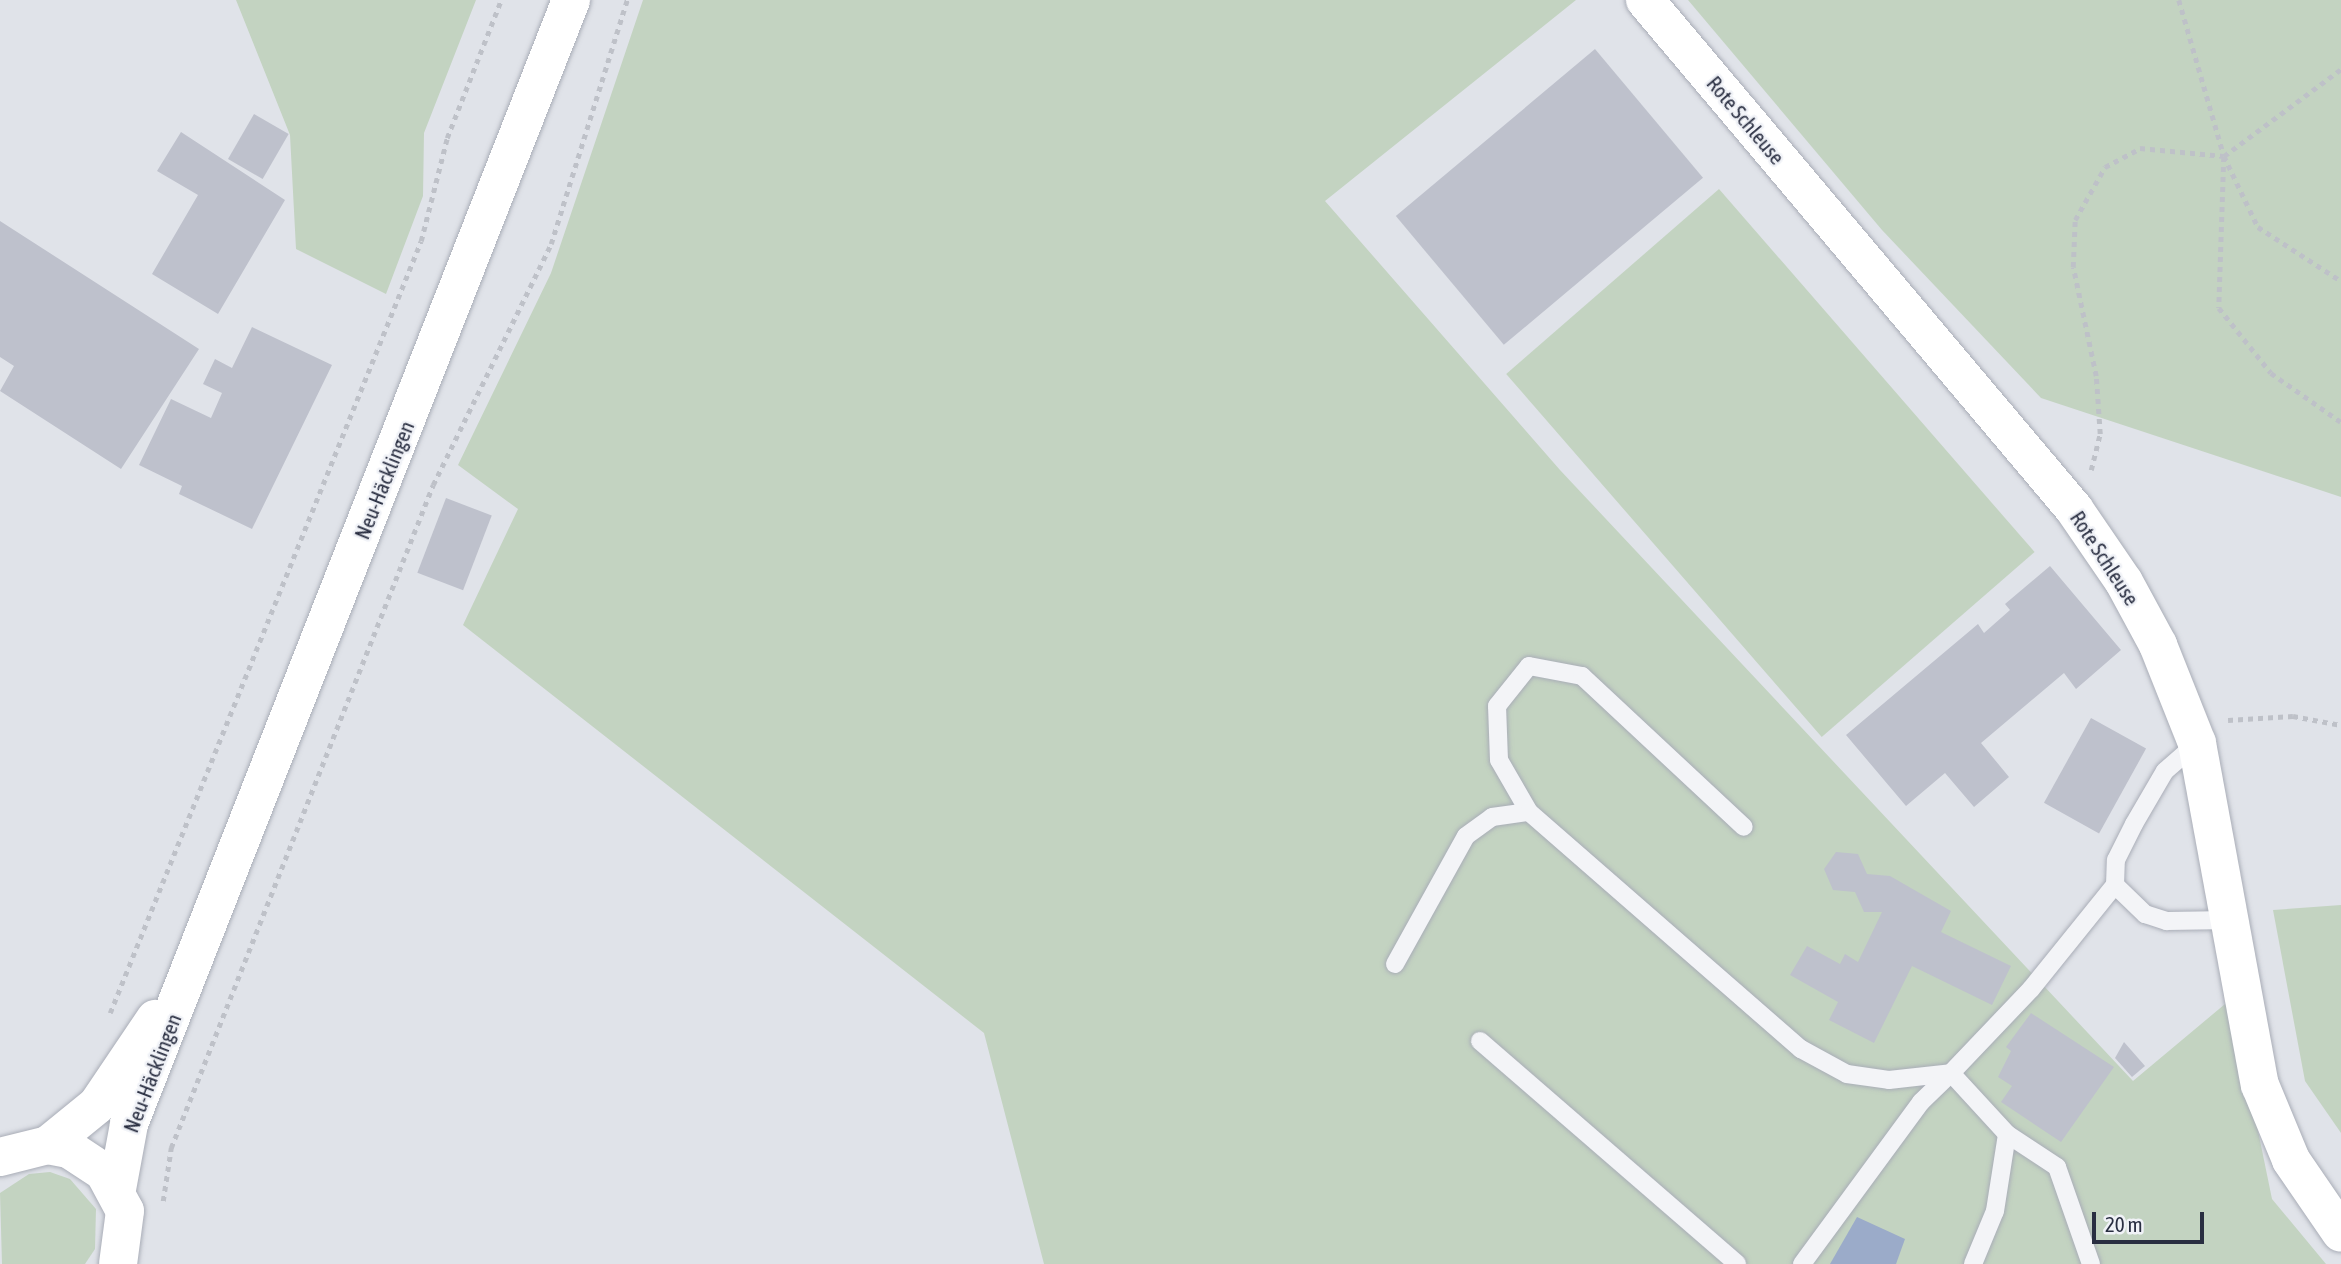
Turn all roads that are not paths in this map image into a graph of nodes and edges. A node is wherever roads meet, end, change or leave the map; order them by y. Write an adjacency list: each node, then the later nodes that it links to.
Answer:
1 (570, 0): 8 (main road, Neu-Häcklingen)
2 (1645, 0): 3 (main road, Rote Schleuse)
3 (2208, 732): 6 (lane); 7 (main road, Rote Schleuse)
4 (1530, 812): 5 (lane); 9 (lane); 11 (lane)
5 (1744, 827)
6 (2115, 885): 7 (lane); 11 (lane)
7 (2230, 920): 16 (main road, Rote Schleuse)
8 (195, 959): 13 (main road, Neu-Häcklingen); 15 (main road, Neu-Häcklingen)
9 (1395, 964)
10 (1480, 1041): 18 (lane)
11 (1951, 1073): 12 (lane); 19 (lane)
12 (2007, 1134): 20 (lane); 21 (lane)
13 (48, 1145): 14 (main road); 15 (main road)
14 (0, 1157)
15 (117, 1189): 17 (main road)
16 (2341, 1233)
17 (118, 1264)
18 (1737, 1264)
19 (1802, 1264)
20 (1973, 1264)
21 (2091, 1264)

